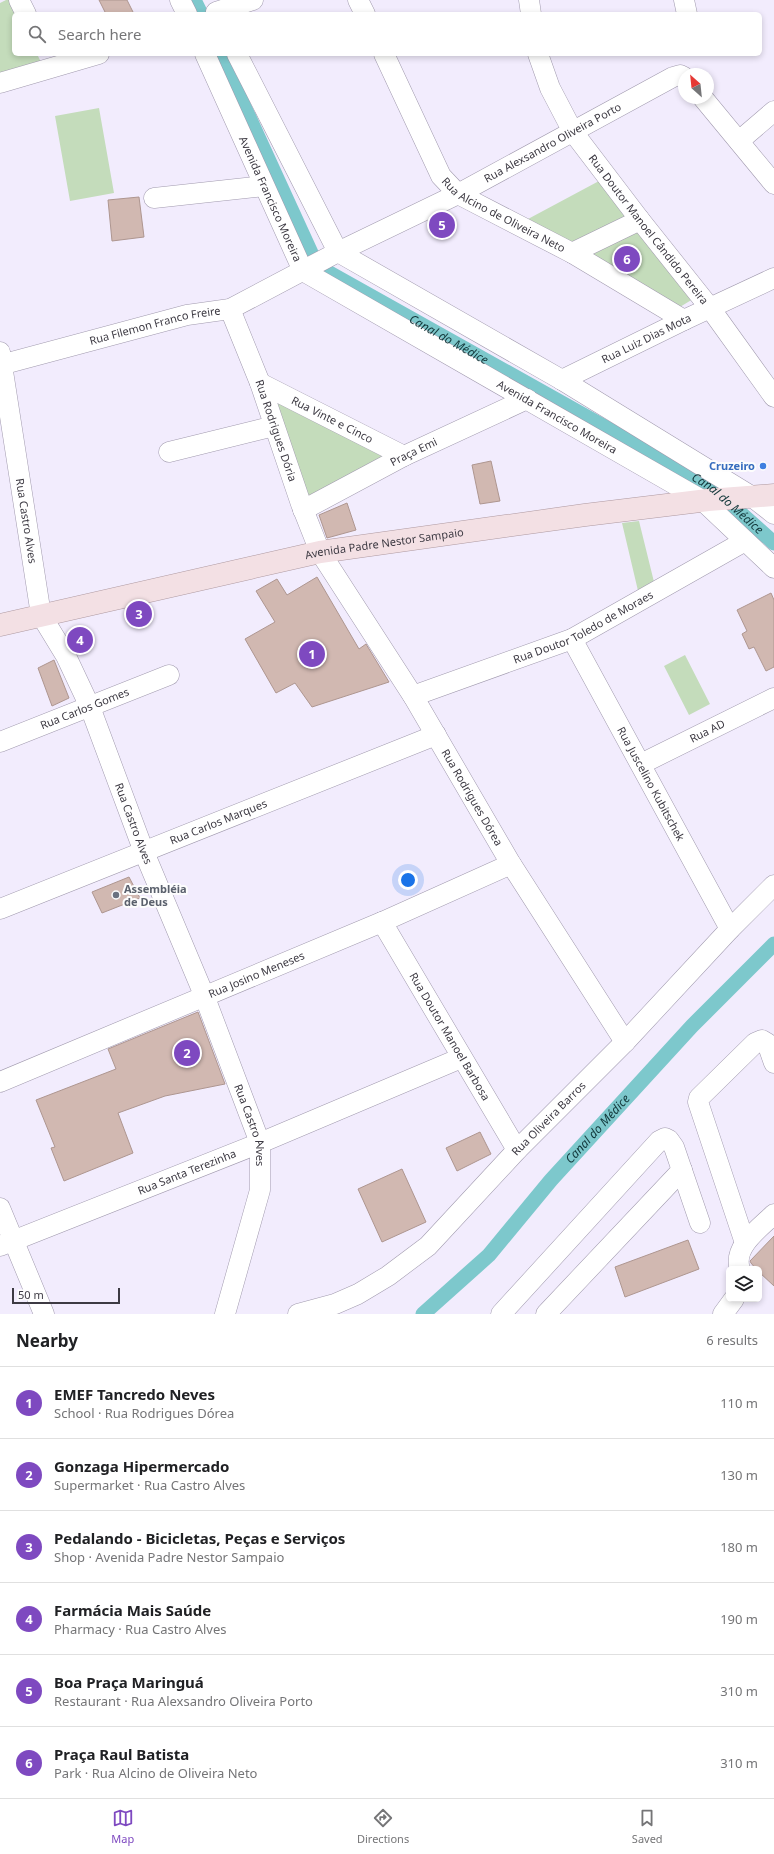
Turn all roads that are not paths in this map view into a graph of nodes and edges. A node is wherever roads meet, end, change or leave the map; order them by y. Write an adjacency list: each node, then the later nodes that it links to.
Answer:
1 (19, 0): 8 (street)
2 (180, 0): 9 (street)
3 (253, 0): 7 (street)
4 (358, 0): 10 (street)
5 (529, 0): 11 (street)
6 (684, 0): 12 (street)
7 (214, 9)
8 (25, 12)
9 (186, 12)
10 (364, 12)
11 (531, 12)
12 (687, 12)
13 (85, 56): 18 (street)
14 (206, 56): 26 (street, Avenida Francisco Moreira)
15 (238, 56): 30 (street)
16 (385, 56): 27 (street, Rua Alcino de Oliveira Neto)
17 (539, 56): 23 (street, Rua Doutor Manoel Cândido Pereira)
18 (51, 61): 20 (street)
19 (678, 76): 23 (street, Rua Alexsandro Oliveira Porto)
20 (0, 83)
21 (708, 104): 24 (street)
22 (774, 111): 24 (street)
23 (573, 132): 27 (street, Rua Alexsandro Oliveira Porto); 29 (street, Rua Doutor Manoel Cândido Pereira)
24 (739, 141): 25 (street)
25 (774, 184)
26 (264, 186): 28 (street); 32 (street, Avenida Francisco Moreira)
27 (458, 194): 30 (street, Rua Alexsandro Oliveira Porto); 31 (street, Rua Alcino de Oliveira Neto)
28 (154, 198)
29 (640, 220): 31 (street); 34 (street, Rua Doutor Manoel Cândido Pereira)
30 (337, 253): 32 (street, Rua Filemon Franco Freire); 38 (street)
31 (572, 253): 36 (street, Rua Alcino de Oliveira Neto)
32 (304, 270): 35 (street, Rua Filemon Franco Freire); 41 (street, Avenida Francisco Moreira)
33 (774, 278): 34 (street, Rua Luiz Dias Mota)
34 (710, 308): 36 (street, Rua Luiz Dias Mota); 40 (street, Rua Doutor Manoel Cândido Pereira)
35 (230, 309): 37 (street, Rua Filemon Franco Freire); 39 (street, Rua Rodrigues Dória)
36 (684, 320): 38 (street, Rua Luiz Dias Mota)
37 (1, 360): 53 (street, Rua Castro Alves)
38 (562, 380): 46 (street)
39 (260, 383): 42 (street, Rua Rodrigues Dória); 44 (street, Rua Vinte e Cinco)
40 (774, 397)
41 (527, 399): 44 (street, Praça Emi); 47 (street, Avenida Francisco Moreira)
42 (274, 426): 43 (street); 48 (street, Rua Rodrigues Dória)
43 (169, 452)
44 (404, 456): 48 (street, Praça Emi)
45 (774, 495): 46 (main road, Avenida Padre Nestor Sampaio)
46 (748, 496): 47 (main road, Avenida Padre Nestor Sampaio); 49 (street)
47 (705, 500): 50 (street, Avenida Francisco Moreira); 51 (main road, Avenida Padre Nestor Sampaio)
48 (303, 510): 51 (street, Rua Rodrigues Dória)
49 (774, 514)
50 (746, 542): 52 (street, Avenida Francisco Moreira); 55 (street, Rua Doutor Toledo de Moraes)
51 (320, 552): 53 (main road, Avenida Padre Nestor Sampaio); 57 (street, Rua Rodrigues Dórea)
52 (774, 568)
53 (41, 615): 54 (main road, Avenida Padre Nestor Sampaio); 59 (street, Rua Castro Alves)
54 (0, 625)
55 (572, 639): 57 (street, Rua Doutor Toledo de Moraes); 62 (street, Rua Juscelino Kubitschek)
56 (169, 675): 59 (street, Rua Carlos Gomes)
57 (412, 696): 60 (street, Rua Rodrigues Dórea)
58 (774, 698): 62 (street, Rua AD)
59 (90, 707): 61 (street, Rua Carlos Gomes); 63 (street, Rua Castro Alves)
60 (436, 735): 63 (street, Rua Carlos Marques); 64 (street, Rua Rodrigues Dórea)
61 (0, 742)
62 (641, 764): 68 (street, Rua Juscelino Kubitschek)
63 (144, 852): 66 (street, Rua Carlos Marques); 69 (street, Rua Castro Alves)
64 (511, 864): 67 (street, Rua Josino Meneses); 70 (street, Rua Rodrigues Dórea)
65 (774, 885): 68 (street, Rua Oliveira Barros)
66 (0, 909)
67 (382, 922): 69 (street, Rua Josino Meneses); 71 (street, Rua Doutor Manoel Barbosa)
68 (730, 929): 70 (street, Rua Oliveira Barros)
69 (204, 995): 73 (street, Rua Josino Meneses); 74 (street, Rua Castro Alves)
70 (625, 1042): 75 (street, Rua Oliveira Barros)
71 (461, 1058): 74 (street, Rua Santa Terezinha); 75 (street, Rua Doutor Manoel Barbosa)
72 (774, 1063): 81 (street)
73 (0, 1082)
74 (260, 1143): 80 (street, Rua Santa Terezinha); 85 (street, Rua Castro Alves)
75 (517, 1150): 86 (street, Rua Oliveira Barros)
76 (682, 1170): 79 (street); 87 (street); 88 (street)
77 (0, 1208): 80 (street)
78 (774, 1214): 81 (street)
79 (700, 1223)
80 (6, 1243): 84 (street)
81 (745, 1243): 82 (street)
82 (739, 1266)
83 (732, 1302): 89 (street)
84 (44, 1314)
85 (225, 1314)
86 (298, 1314)
87 (501, 1314)
88 (546, 1314)
89 (723, 1314)

